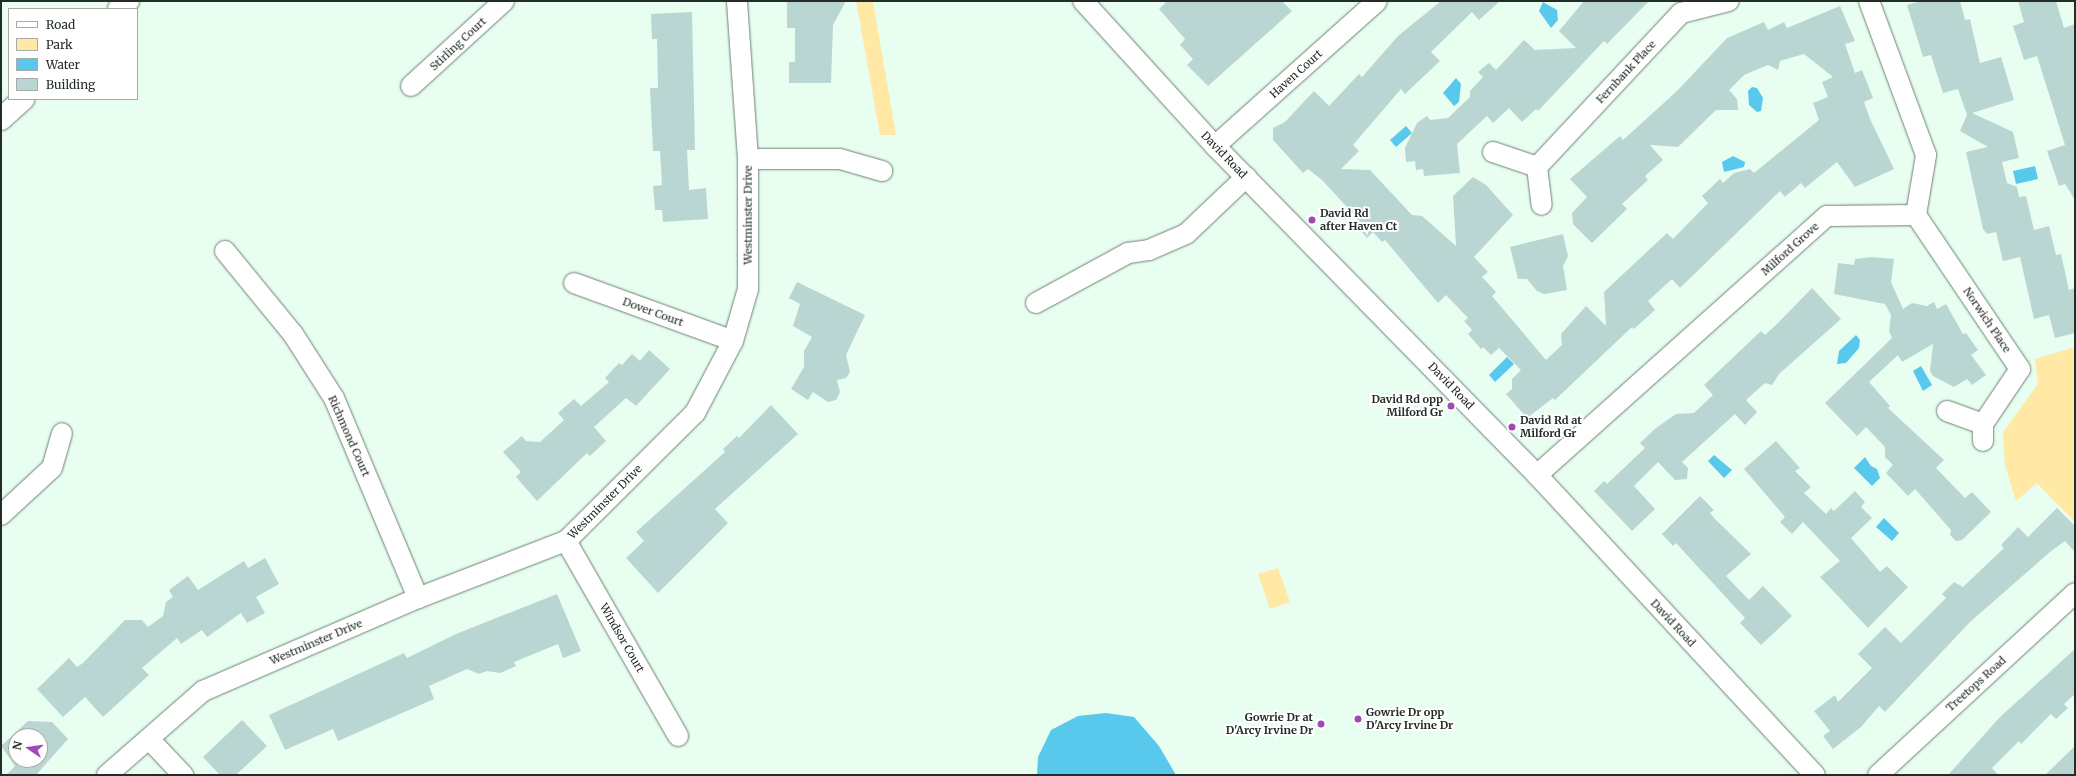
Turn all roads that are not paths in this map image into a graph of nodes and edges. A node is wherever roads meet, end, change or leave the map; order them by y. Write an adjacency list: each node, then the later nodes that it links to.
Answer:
1 (128, 1): 8 (street)
2 (504, 1): 9 (street, Stirling Court)
3 (737, 1): 14 (street, Westminster Drive)
4 (1083, 1): 12 (street, David Road)
5 (1377, 1): 12 (street, Haven Court)
6 (1729, 1): 15 (street, Fernbank Place)
7 (1870, 1): 19 (street)
8 (120, 8)
9 (412, 86)
10 (21, 100): 11 (street)
11 (1, 119)
12 (1215, 146): 17 (street, David Road)
13 (1493, 152): 15 (street)
14 (748, 159): 16 (street); 23 (street, Westminster Drive)
15 (1537, 167): 18 (street)
16 (882, 172)
17 (1246, 178): 22 (street); 26 (street, David Road)
18 (1542, 205)
19 (1916, 215): 24 (street, Norwich Place); 26 (street, Milford Grove)
20 (225, 251): 30 (street, Richmond Court)
21 (574, 283): 23 (street, Dover Court)
22 (1036, 303)
23 (733, 341): 28 (street, Westminster Drive)
24 (1947, 411)
25 (62, 433): 27 (street)
26 (1537, 475): 35 (street, David Road)
27 (1, 515)
28 (566, 541): 30 (street, Westminster Drive); 31 (street, Windsor Court)
29 (2075, 593): 36 (street, Treetops Road)
30 (418, 598): 32 (street, Westminster Drive)
31 (678, 736)
32 (149, 739): 33 (street, Westminster Drive); 34 (street)
33 (107, 775)
34 (182, 775)
35 (1815, 775)
36 (1878, 775)

